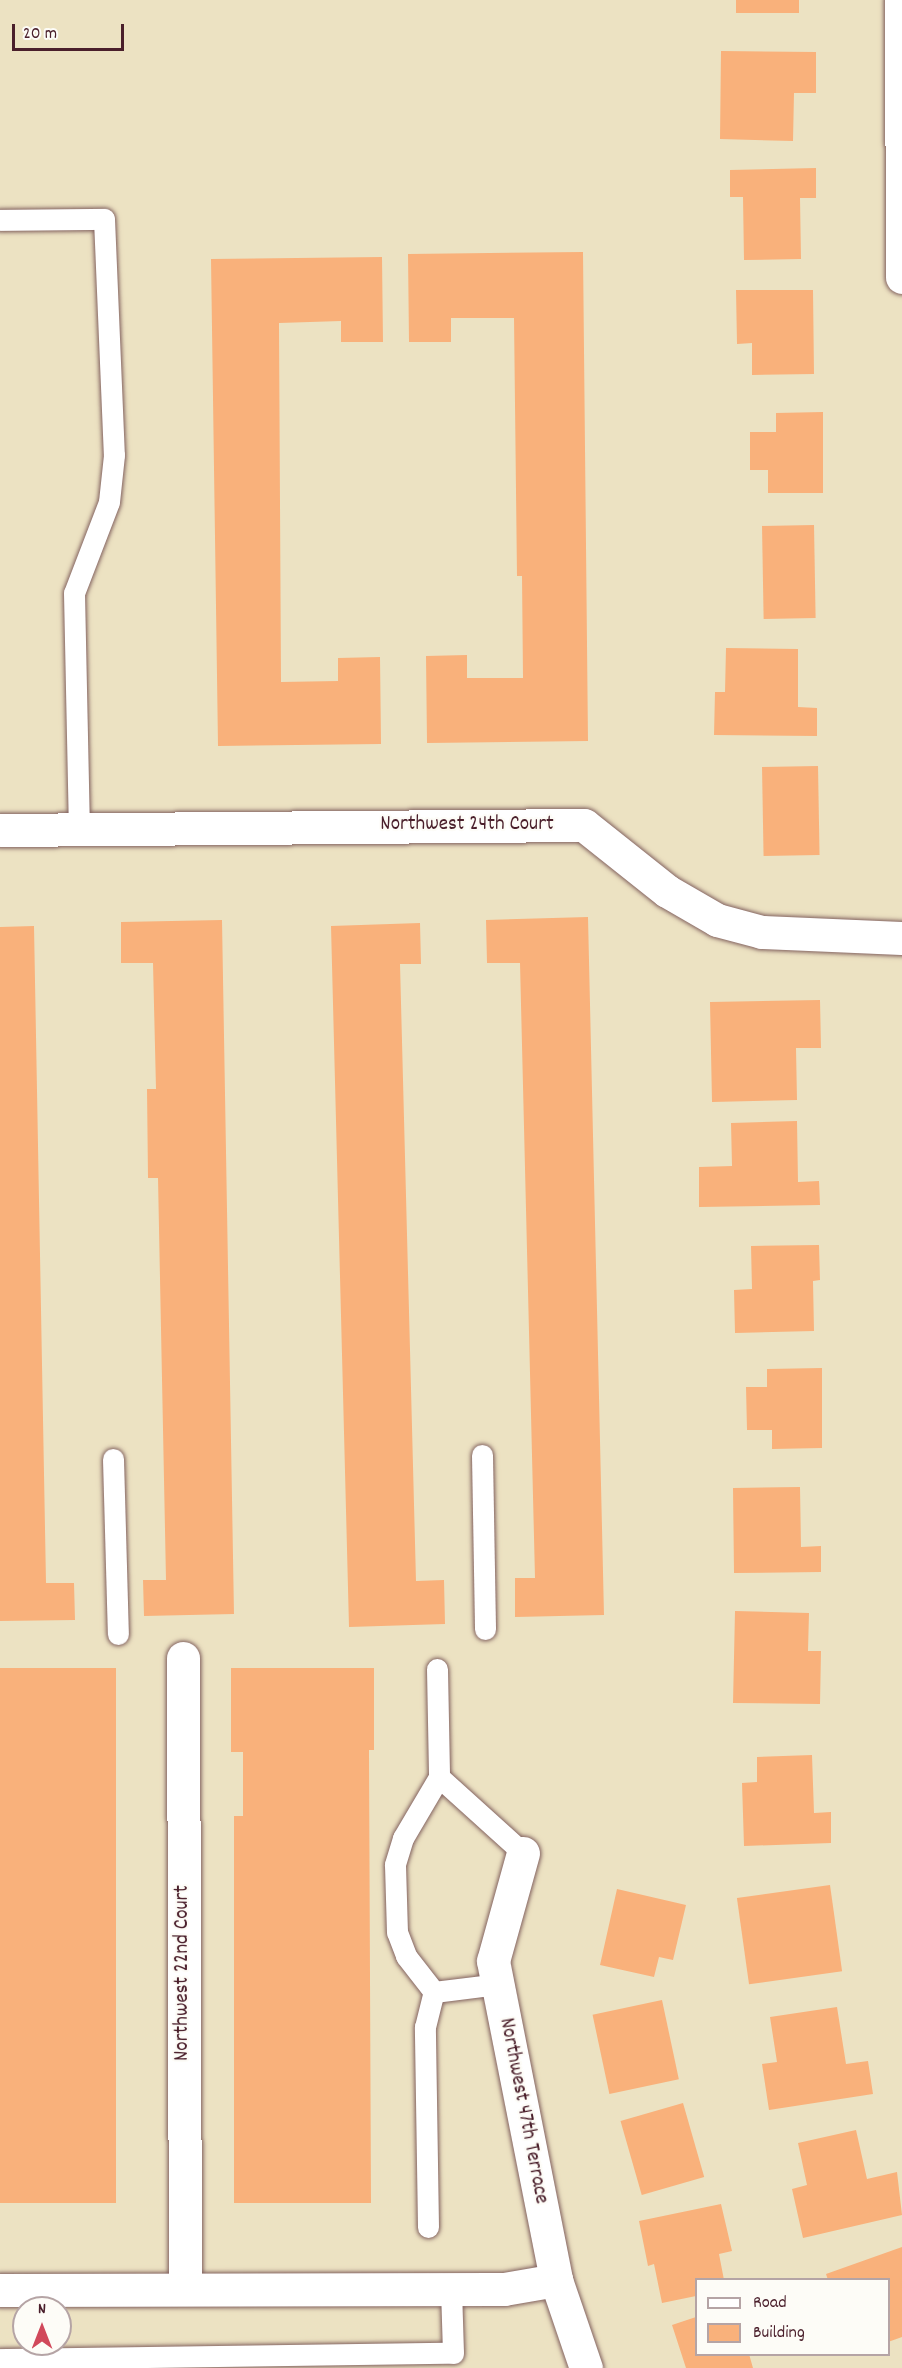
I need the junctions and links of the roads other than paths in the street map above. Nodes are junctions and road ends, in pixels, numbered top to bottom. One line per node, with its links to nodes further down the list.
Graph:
1 (901, 0): 3 (street)
2 (0, 220): 4 (lane)
3 (902, 277)
4 (79, 829): 5 (street, Northwest 24th Court); 6 (street, Northwest 24th Court)
5 (0, 830)
6 (902, 938)
7 (482, 1455): 9 (lane)
8 (112, 1459): 10 (lane)
9 (485, 1629)
10 (118, 1634)
11 (183, 1658): 19 (street, Northwest 22nd Court)
12 (437, 1669): 13 (lane)
13 (439, 1777): 14 (lane); 16 (lane)
14 (523, 1853): 15 (street, Northwest 47th Terrace)
15 (498, 1984): 16 (lane); 18 (street, Northwest 47th Terrace)
16 (434, 1992): 17 (lane)
17 (428, 2227)
18 (556, 2280): 20 (street); 23 (street, Northwest 47th Terrace)
19 (185, 2287): 20 (street); 21 (street)
20 (452, 2289): 22 (lane)
21 (0, 2290)
22 (0, 2359)
23 (586, 2368)

